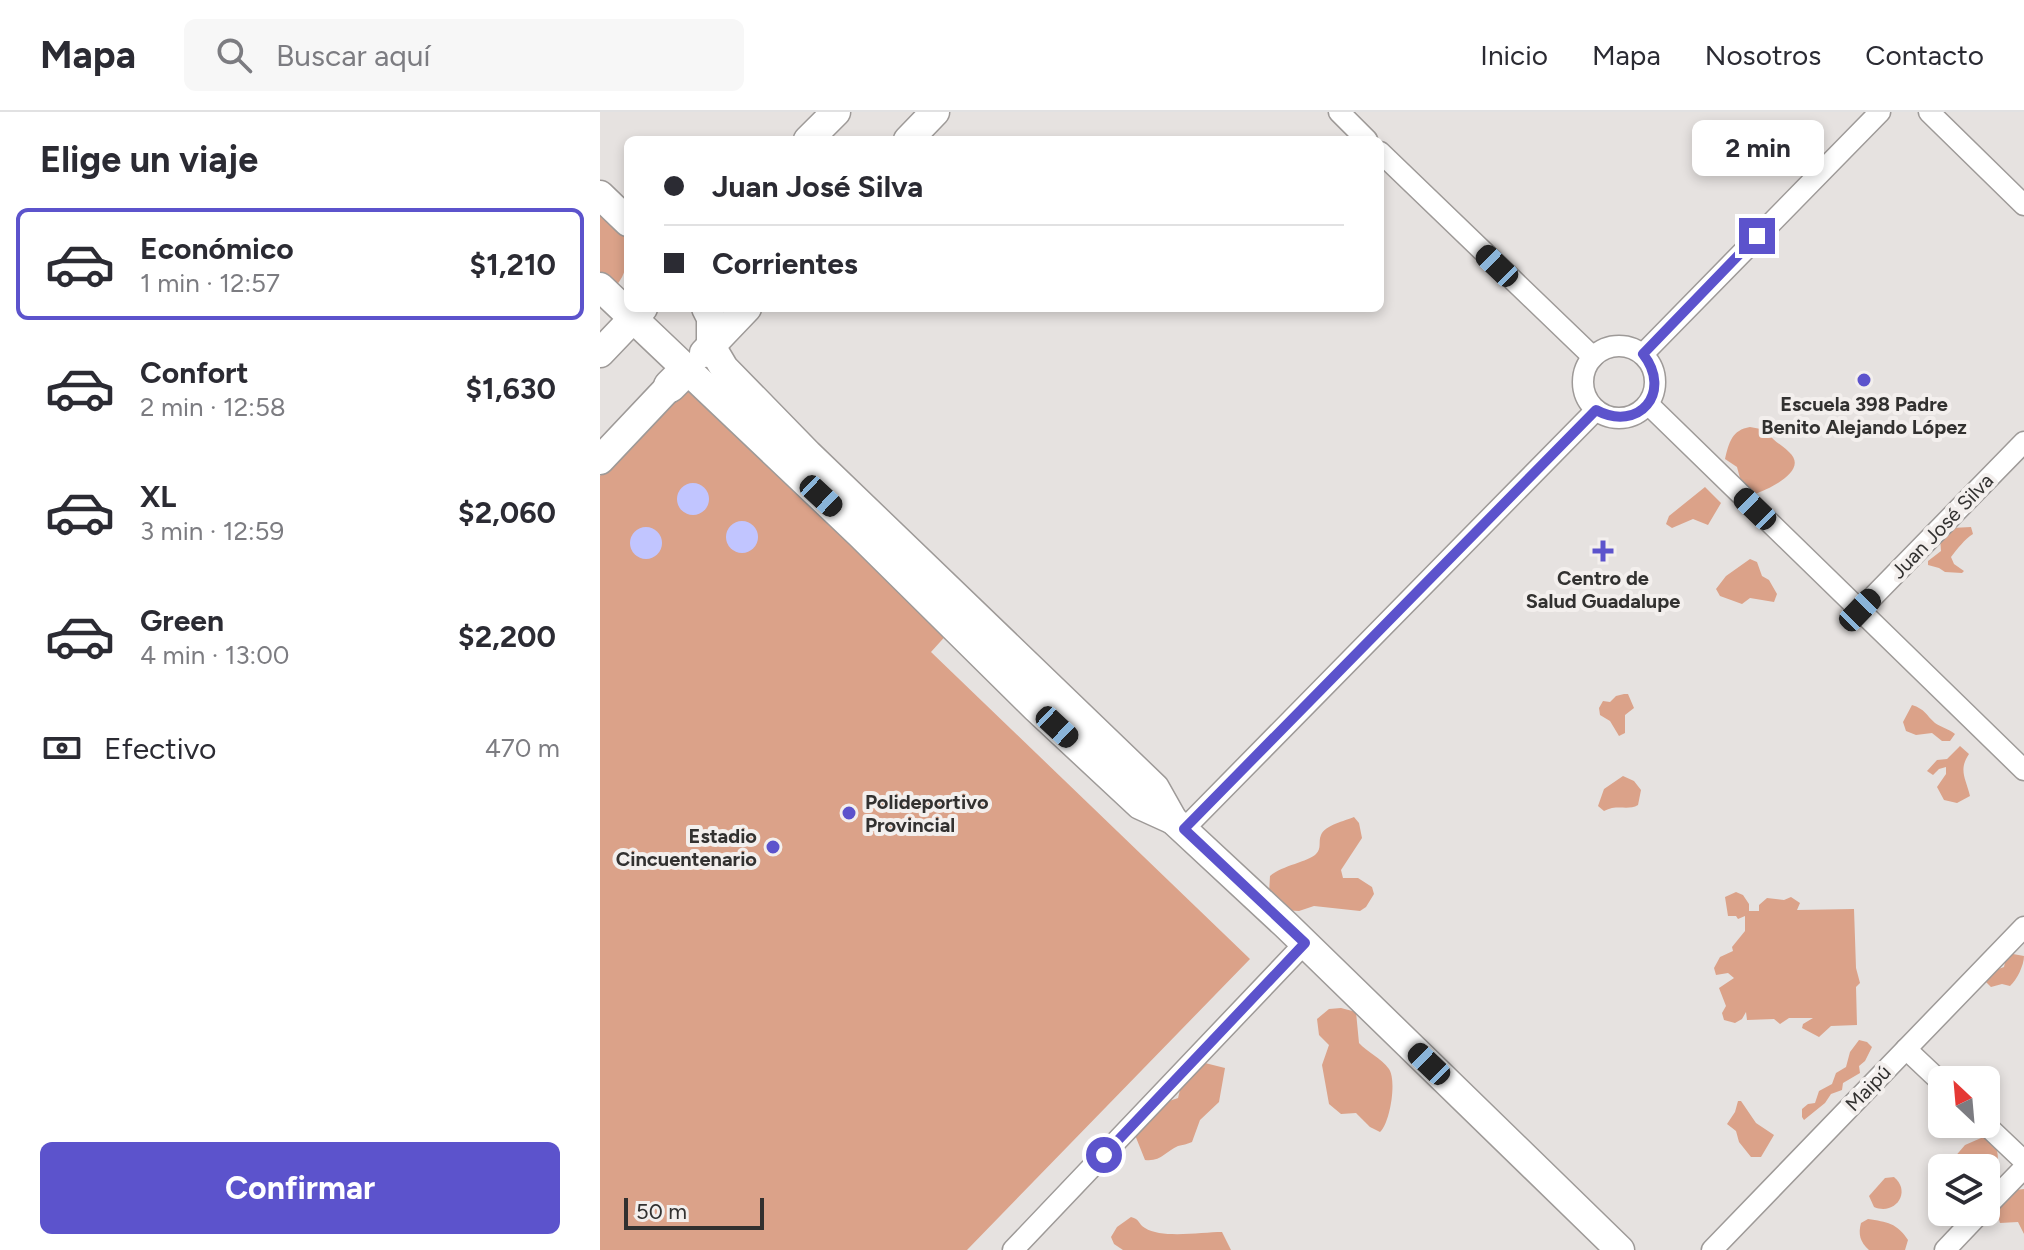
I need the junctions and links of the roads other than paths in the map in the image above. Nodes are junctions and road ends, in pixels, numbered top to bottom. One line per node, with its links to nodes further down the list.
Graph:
1 (836, 112): 6 (main road)
2 (935, 112): 7 (main road)
3 (1339, 112): 8 (street)
4 (1880, 112): 20 (street)
5 (1929, 112): 11 (street)
6 (812, 136)
7 (912, 136)
8 (1363, 136)
9 (1384, 156): 21 (street)
10 (600, 195): 12 (main road)
11 (2024, 205)
12 (624, 218)
13 (600, 287): 14 (main road)
14 (624, 303)
15 (708, 312): 18 (main road)
16 (743, 312): 18 (main road)
17 (638, 313): 19 (main road); 22 (main road)
18 (711, 346): 22 (main road); 29 (main road)
19 (600, 353)
20 (1643, 354): 21 (street); 23 (street)
21 (1593, 357): 24 (street)
22 (678, 378): 26 (main road); 29 (main road)
23 (1648, 404): 24 (street); 27 (street)
24 (1596, 410): 29 (street)
25 (2022, 447): 27 (street, Juan José Silva)
26 (600, 460)
27 (1860, 610): 28 (street)
28 (2024, 770)
29 (1178, 824): 31 (main road)
30 (2024, 927): 32 (street, Maipú)
31 (1305, 943): 39 (street); 40 (main road)
32 (1906, 1049): 33 (street); 41 (street, Maipú)
33 (1928, 1070)
34 (2000, 1138): 35 (street)
35 (2024, 1161)
36 (2024, 1168): 37 (street)
37 (2000, 1193)
38 (1968, 1226): 42 (street)
39 (1021, 1248)
40 (1620, 1250)
41 (1712, 1250)
42 (1945, 1250)

